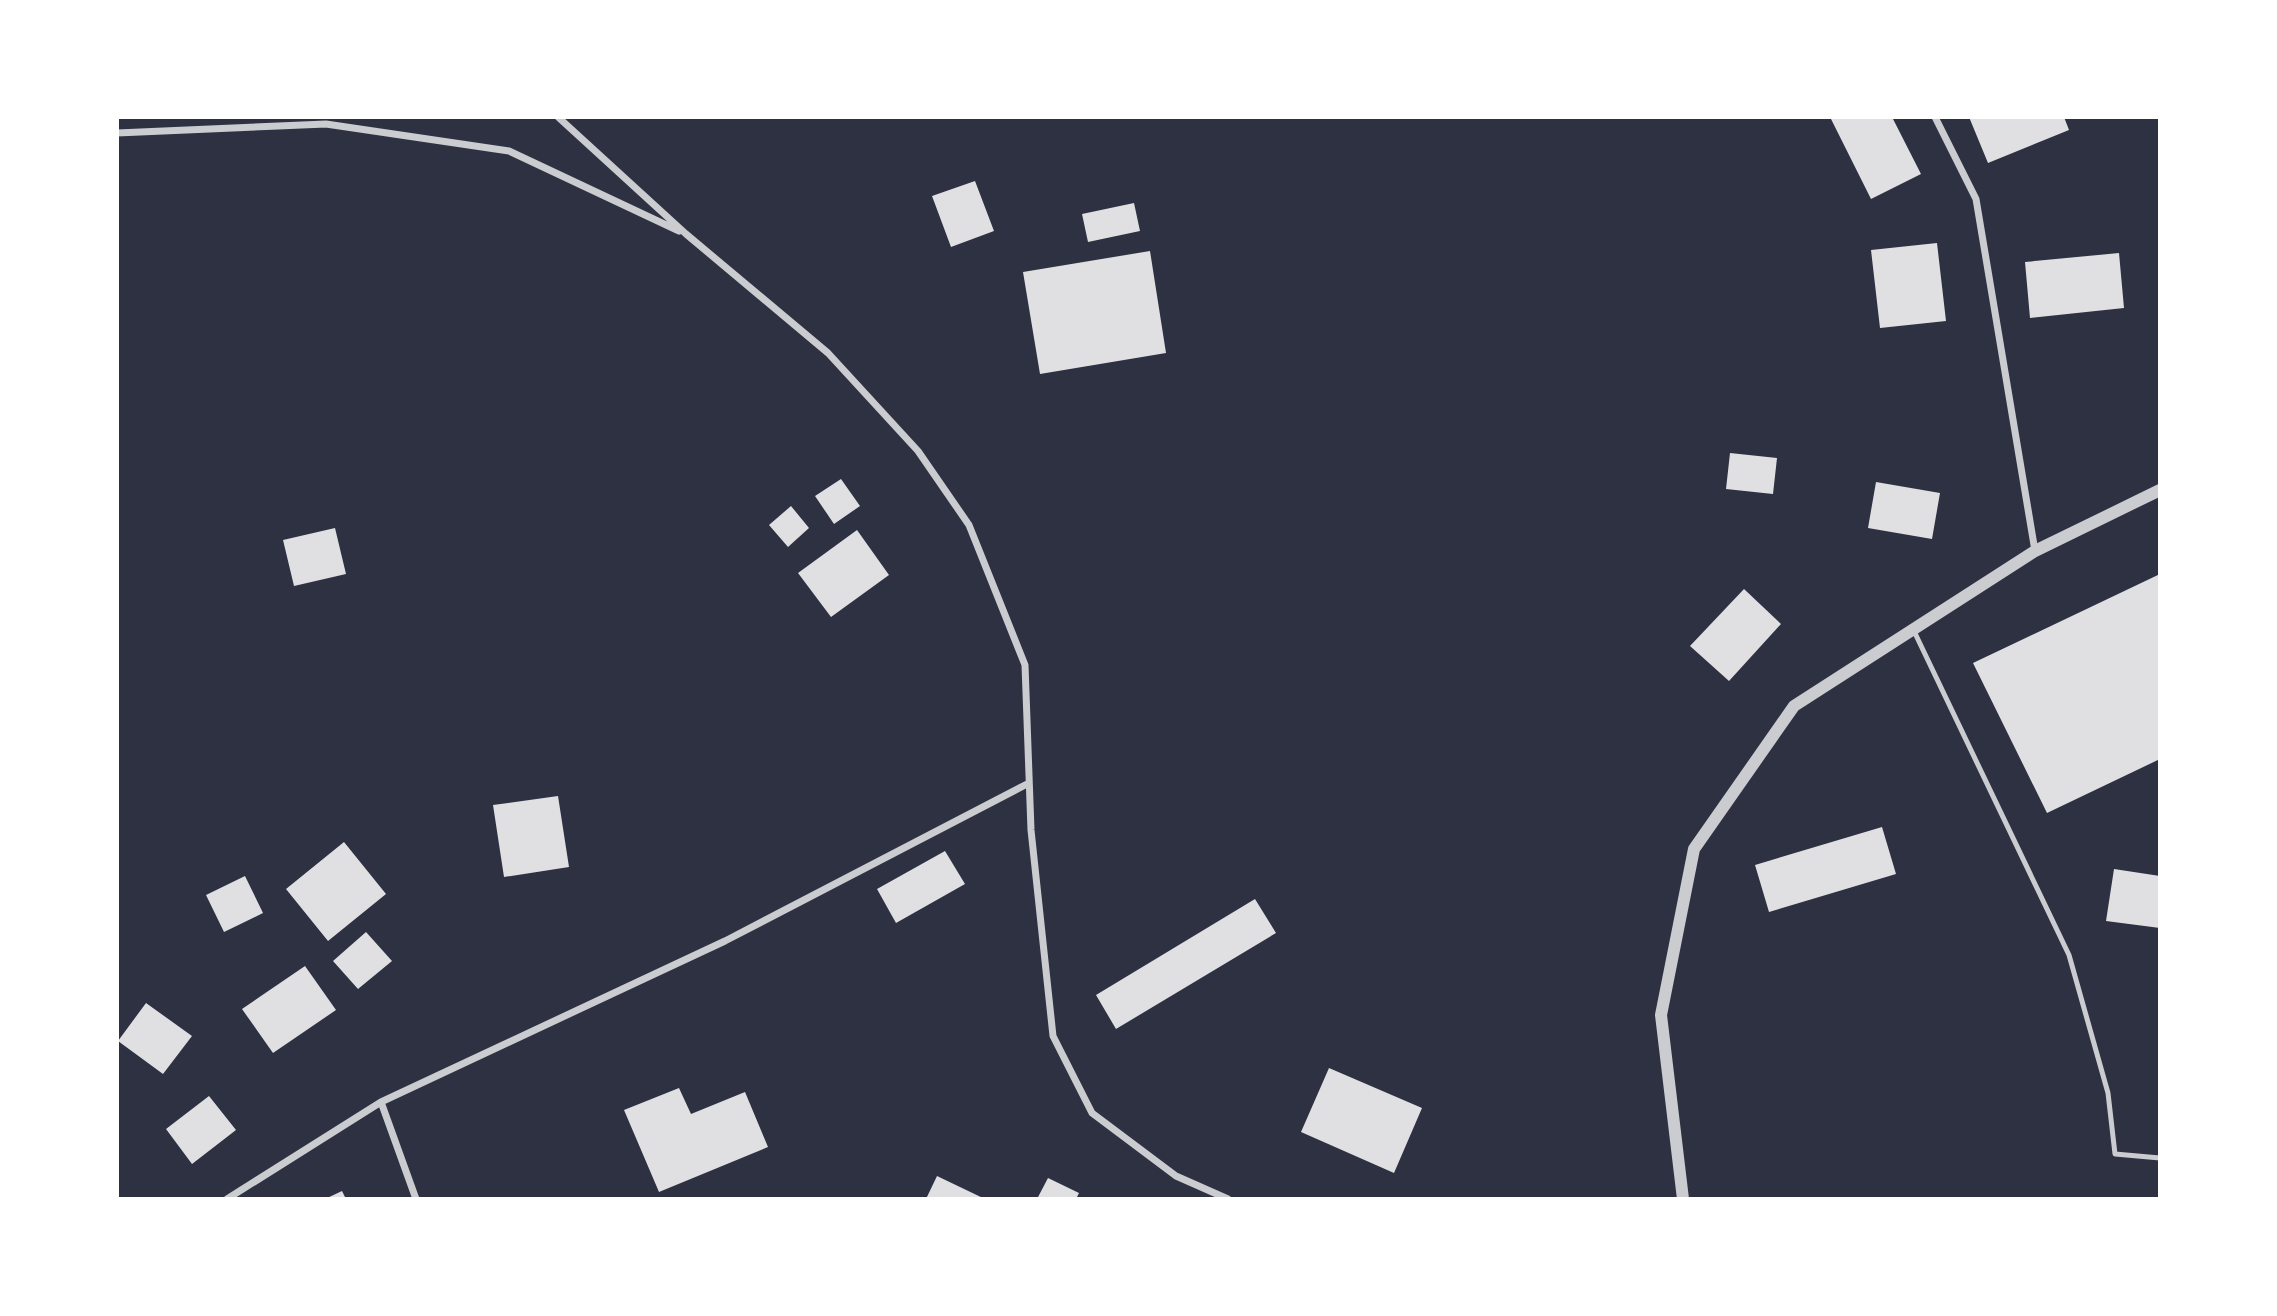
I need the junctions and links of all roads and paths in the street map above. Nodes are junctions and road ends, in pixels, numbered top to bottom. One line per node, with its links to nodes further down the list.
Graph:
1 (558, 117): 4 (street)
2 (1935, 117): 6 (street)
3 (117, 133): 4 (street)
4 (686, 234): 8 (street)
5 (2160, 490): 6 (street)
6 (2035, 551): 7 (street)
7 (1913, 629): 10 (lane); 14 (street)
8 (1029, 783): 9 (street); 13 (street)
9 (381, 1102): 11 (street); 12 (street)
10 (2160, 1158)
11 (227, 1199)
12 (416, 1199)
13 (1227, 1199)
14 (1684, 1199)

